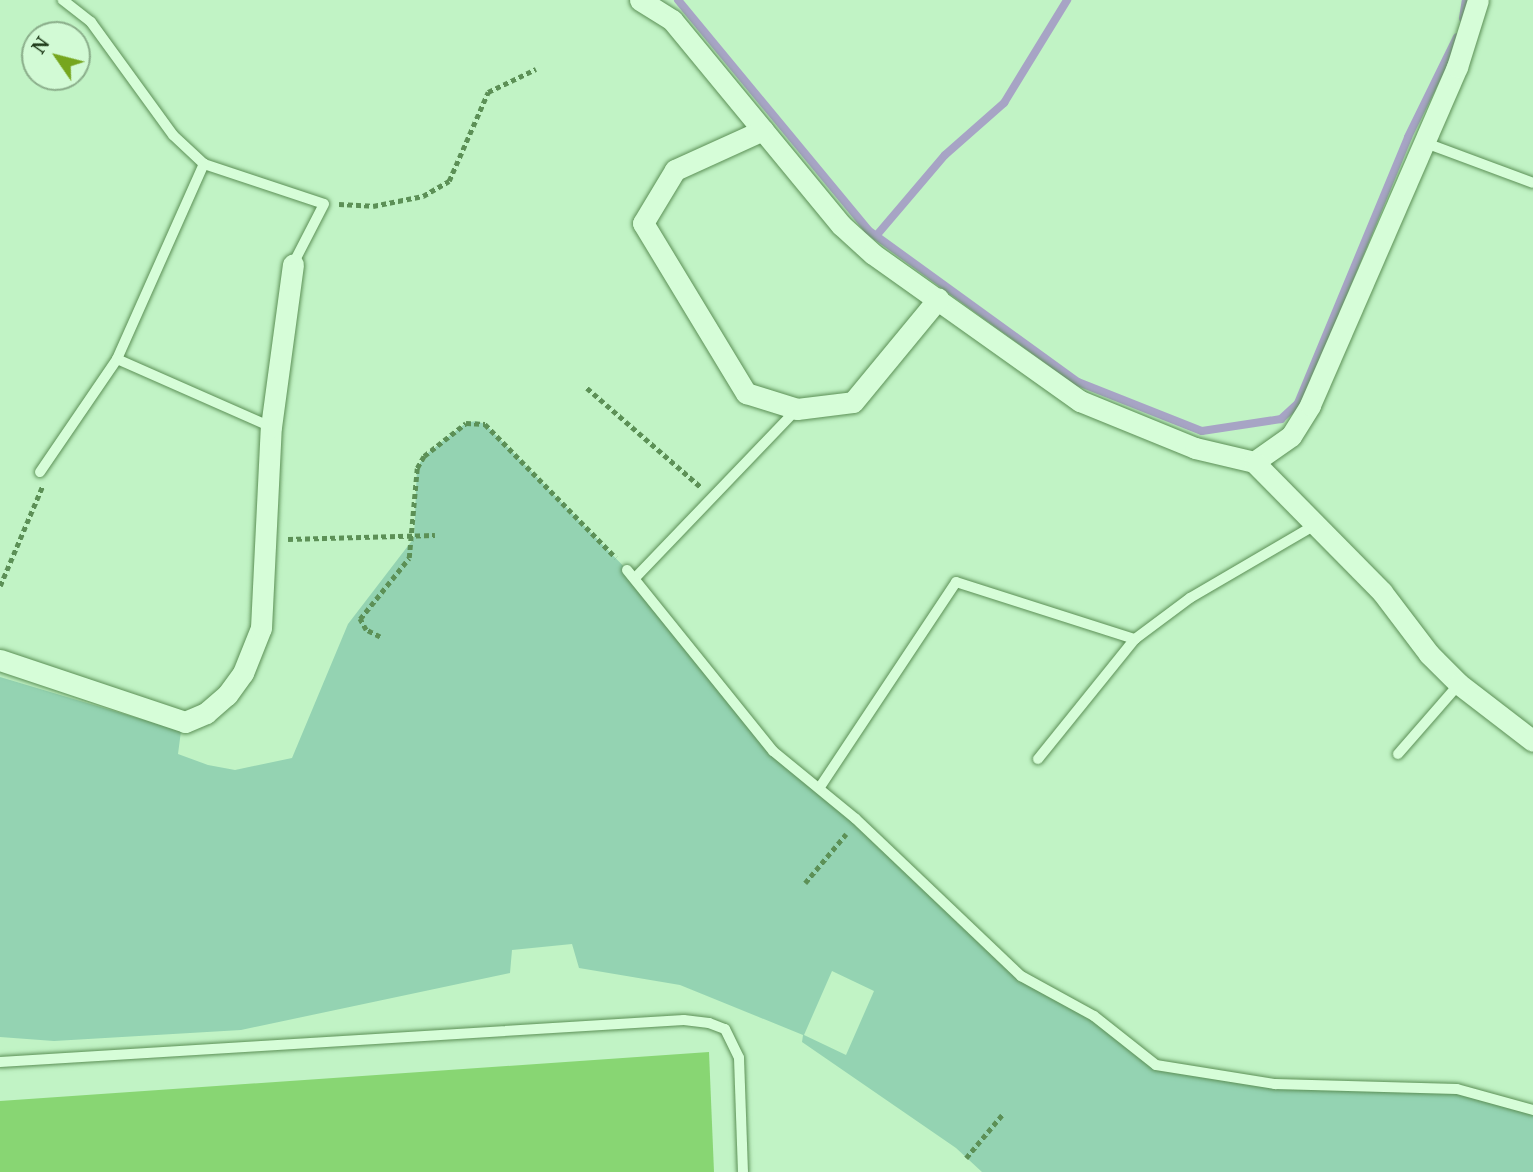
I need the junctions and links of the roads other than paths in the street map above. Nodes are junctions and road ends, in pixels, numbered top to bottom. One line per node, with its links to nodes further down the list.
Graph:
1 (63, 0): 6 (lane)
2 (640, 0): 4 (street)
3 (1478, 0): 5 (street)
4 (762, 131): 9 (street); 11 (street)
5 (1423, 142): 7 (lane); 13 (street)
6 (204, 164): 8 (lane); 10 (lane)
7 (1533, 183)
8 (293, 264): 12 (street)
9 (938, 299): 11 (street); 13 (street)
10 (117, 359): 12 (lane); 14 (lane)
11 (797, 410): 22 (lane)
12 (271, 427): 17 (street)
13 (1254, 462): 15 (street)
14 (40, 472)
15 (1315, 525): 16 (lane); 18 (street)
16 (1135, 639): 21 (lane); 22 (lane)
17 (0, 660)
18 (1460, 684): 19 (street); 20 (lane)
19 (1533, 741)
20 (1398, 754)
21 (1038, 760)
22 (820, 787): 24 (lane)
23 (0, 1062): 25 (lane)
24 (1533, 1110)
25 (743, 1172)

